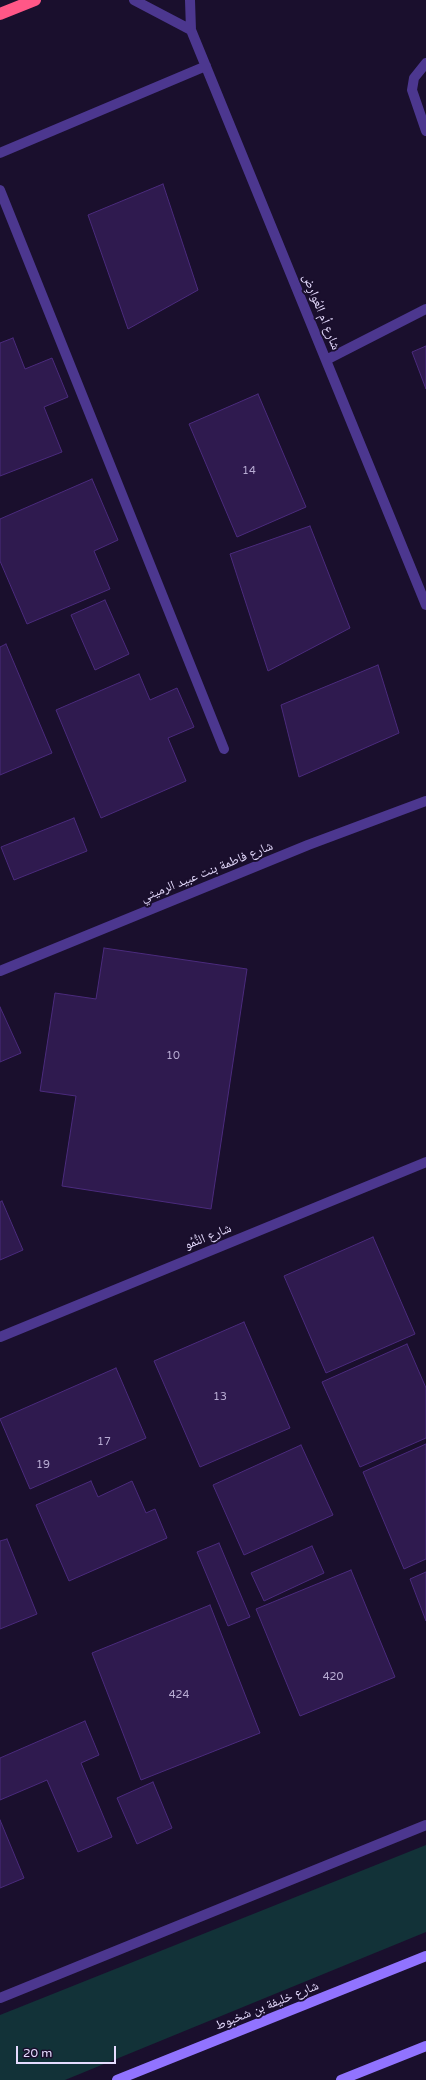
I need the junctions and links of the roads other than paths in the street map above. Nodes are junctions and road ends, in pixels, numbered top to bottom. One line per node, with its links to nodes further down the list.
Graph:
1 (35, 0): 4 (highway)
2 (134, 0): 5 (street)
3 (190, 0): 5 (street, شارع أم العُوارِض)
4 (0, 14)
5 (191, 30): 7 (street, شارع أم العُوارِض)
6 (426, 63): 8 (street)
7 (206, 66): 9 (street); 12 (street, شارع أم العُوارِض)
8 (426, 131)
9 (0, 153)
10 (0, 190): 14 (street)
11 (426, 309): 12 (street)
12 (326, 360): 13 (street, شارع أم العُوارِض)
13 (426, 605)
14 (224, 749)
15 (426, 801): 16 (street, شارع فاطمة بنت عبيد الرميثي)
16 (0, 971)
17 (426, 1162): 18 (street, شارع النُّمُو)
18 (0, 1337)
19 (426, 1824): 21 (street)
20 (426, 1956): 23 (main road, شارع خليفة بن شخبوط)
21 (0, 1998)
22 (426, 2046): 24 (main road)
23 (117, 2080)
24 (341, 2080)

